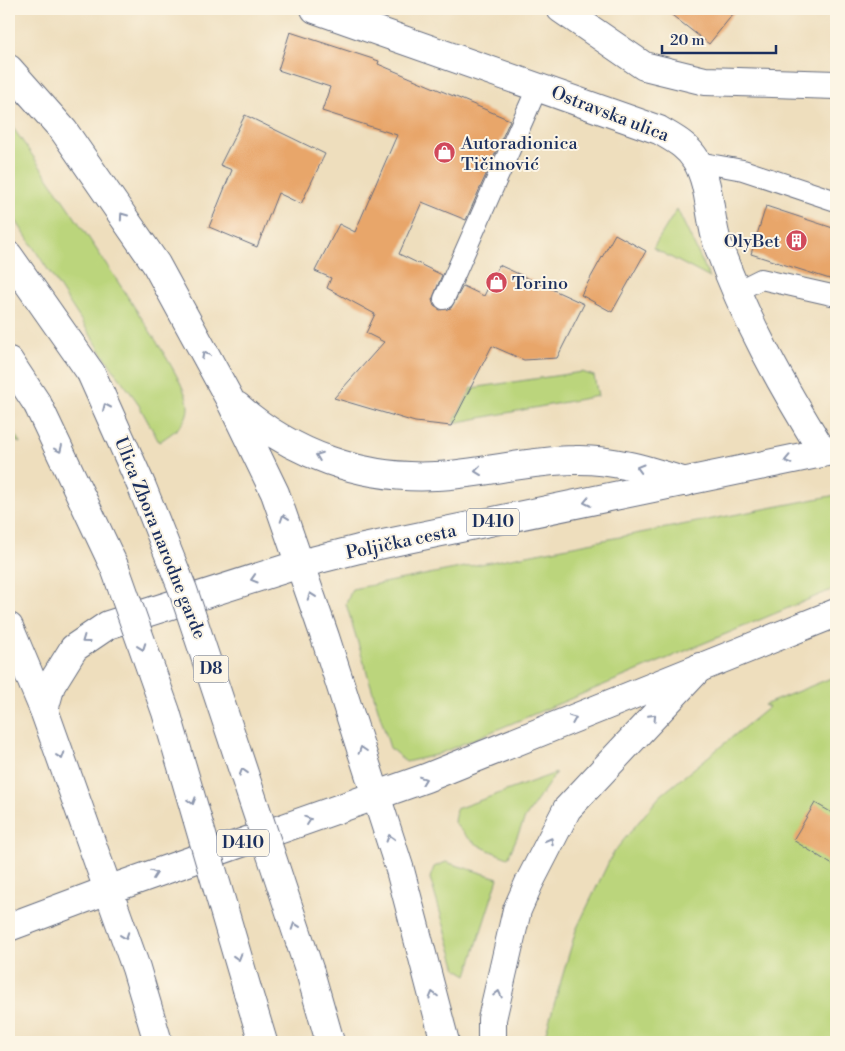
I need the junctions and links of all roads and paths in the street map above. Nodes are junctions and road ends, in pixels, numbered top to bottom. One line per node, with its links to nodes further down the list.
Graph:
1 (560, 9): 4 (main road)
2 (324, 10): 5 (main road, Ostravska ulica)
3 (9, 69): 13 (main road, one-way to 3)
4 (836, 85)
5 (538, 86): 6 (main road, Ostravska ulica); 11 (lane)
6 (698, 162): 7 (lane); 9 (main road, Ostravska ulica)
7 (836, 201)
8 (9, 256): 26 (main road, Ulica Zbora narodne garde / D8, one-way to 8, bridge)
9 (737, 291): 10 (lane); 14 (main road, Ostravska ulica)
10 (836, 296)
11 (444, 299)
12 (9, 360): 25 (main road, one-way to 25, bridge)
13 (229, 398): 15 (main road, one-way to 13); 16 (main road, one-way to 13)
14 (830, 451): 15 (main road, Poljička cesta / D410, one-way to 15)
15 (686, 482): 16 (main road, Poljička cesta / D410, one-way to 16)
16 (300, 564): 20 (main road, Poljička cesta / D410, one-way to 20); 21 (main road, one-way to 16)
17 (836, 613): 19 (main road, D410)
18 (9, 627): 20 (main road)
19 (700, 667): 21 (main road, D410, one-way to 19); 28 (main road, one-way to 19)
20 (44, 710): 22 (main road, one-way to 22)
21 (377, 796): 22 (main road, D410, one-way to 21); 27 (main road, one-way to 21)
22 (108, 890): 23 (main road); 24 (main road, one-way to 24)
23 (9, 927)
24 (158, 1042)
25 (263, 1042)
26 (330, 1042)
27 (445, 1042)
28 (492, 1042)

